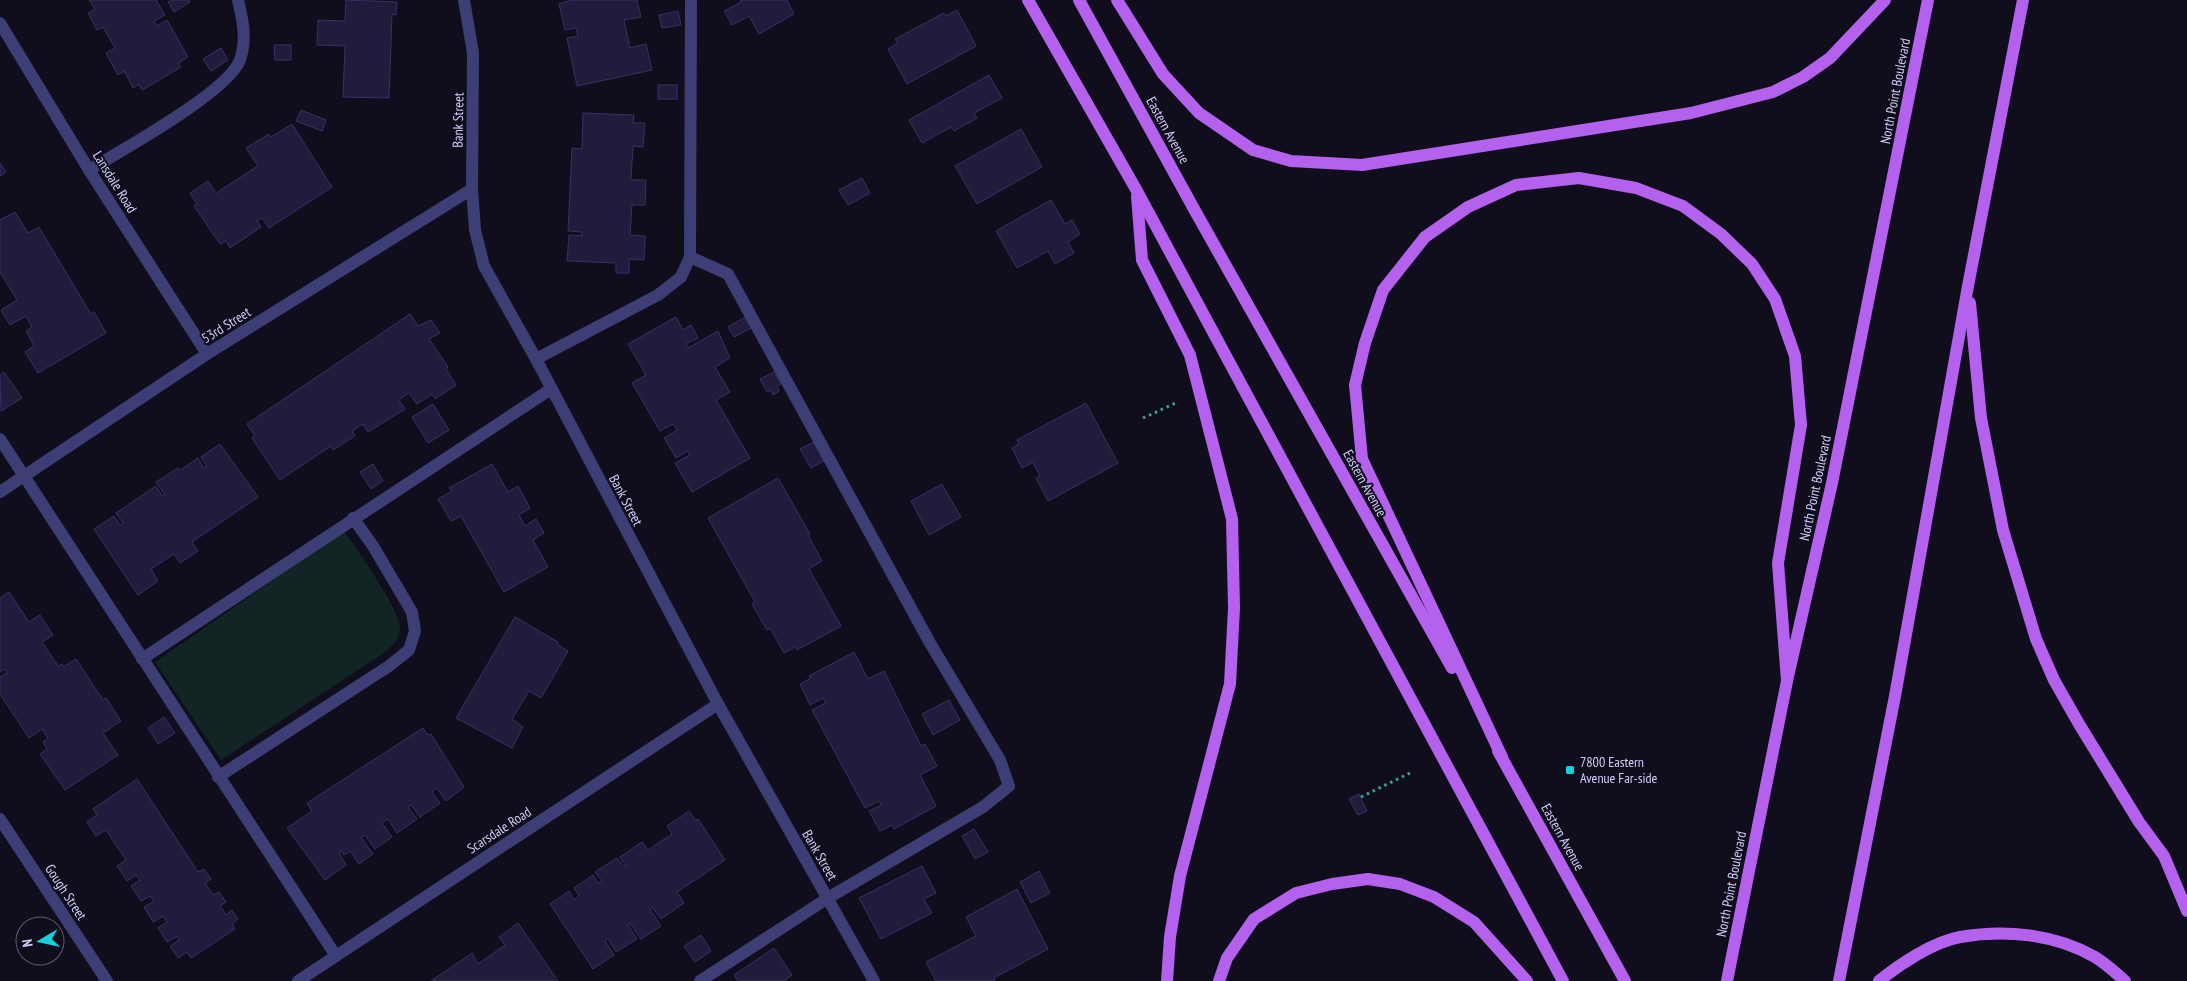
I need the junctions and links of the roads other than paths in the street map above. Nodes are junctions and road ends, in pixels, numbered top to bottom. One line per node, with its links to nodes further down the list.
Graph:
1 (238, 0): 11 (street)
2 (464, 0): 12 (street, Bank Street)
3 (692, 0): 14 (street)
4 (1028, 0): 13 (main road)
5 (1079, 0): 26 (main road, Eastern Avenue)
6 (1117, 0): 7 (main road)
7 (1886, 0)
8 (1928, 0): 24 (main road, North Point Boulevard)
9 (2023, 0): 15 (main road)
10 (0, 23): 11 (street, Lansdale Road)
11 (89, 170): 16 (street, Lansdale Road)
12 (472, 190): 16 (street, 53rd Street); 17 (street, Bank Street)
13 (1137, 191): 36 (main road); 39 (main road)
14 (690, 258): 17 (street); 29 (street)
15 (1968, 286): 30 (main road); 42 (main road)
16 (207, 354): 20 (street, 53rd Street)
17 (536, 359): 18 (street, Bank Street)
18 (551, 389): 22 (street); 25 (street, Bank Street)
19 (0, 439): 20 (street)
20 (24, 477): 21 (street, 53rd Street); 23 (street)
21 (0, 492)
22 (353, 518): 23 (street); 27 (street)
23 (142, 659): 27 (street)
24 (1788, 681): 26 (main road); 41 (main road, North Point Boulevard)
25 (718, 704): 29 (street, Bank Street); 31 (street, Scarsdale Road)
26 (1502, 757): 40 (main road, Eastern Avenue)
27 (218, 777): 31 (street)
28 (0, 819): 32 (street, Gough Street)
29 (828, 898): 34 (street); 35 (street, Bank Street)
30 (2187, 912)
31 (336, 956): 33 (street, Scarsdale Road)
32 (106, 981)
33 (298, 981)
34 (700, 981)
35 (874, 981)
36 (1167, 981)
37 (1219, 981): 38 (main road)
38 (1527, 981)
39 (1563, 981)
40 (1625, 981)
41 (1727, 981)
42 (1839, 981)
43 (1879, 981): 44 (main road)
44 (2125, 981)

